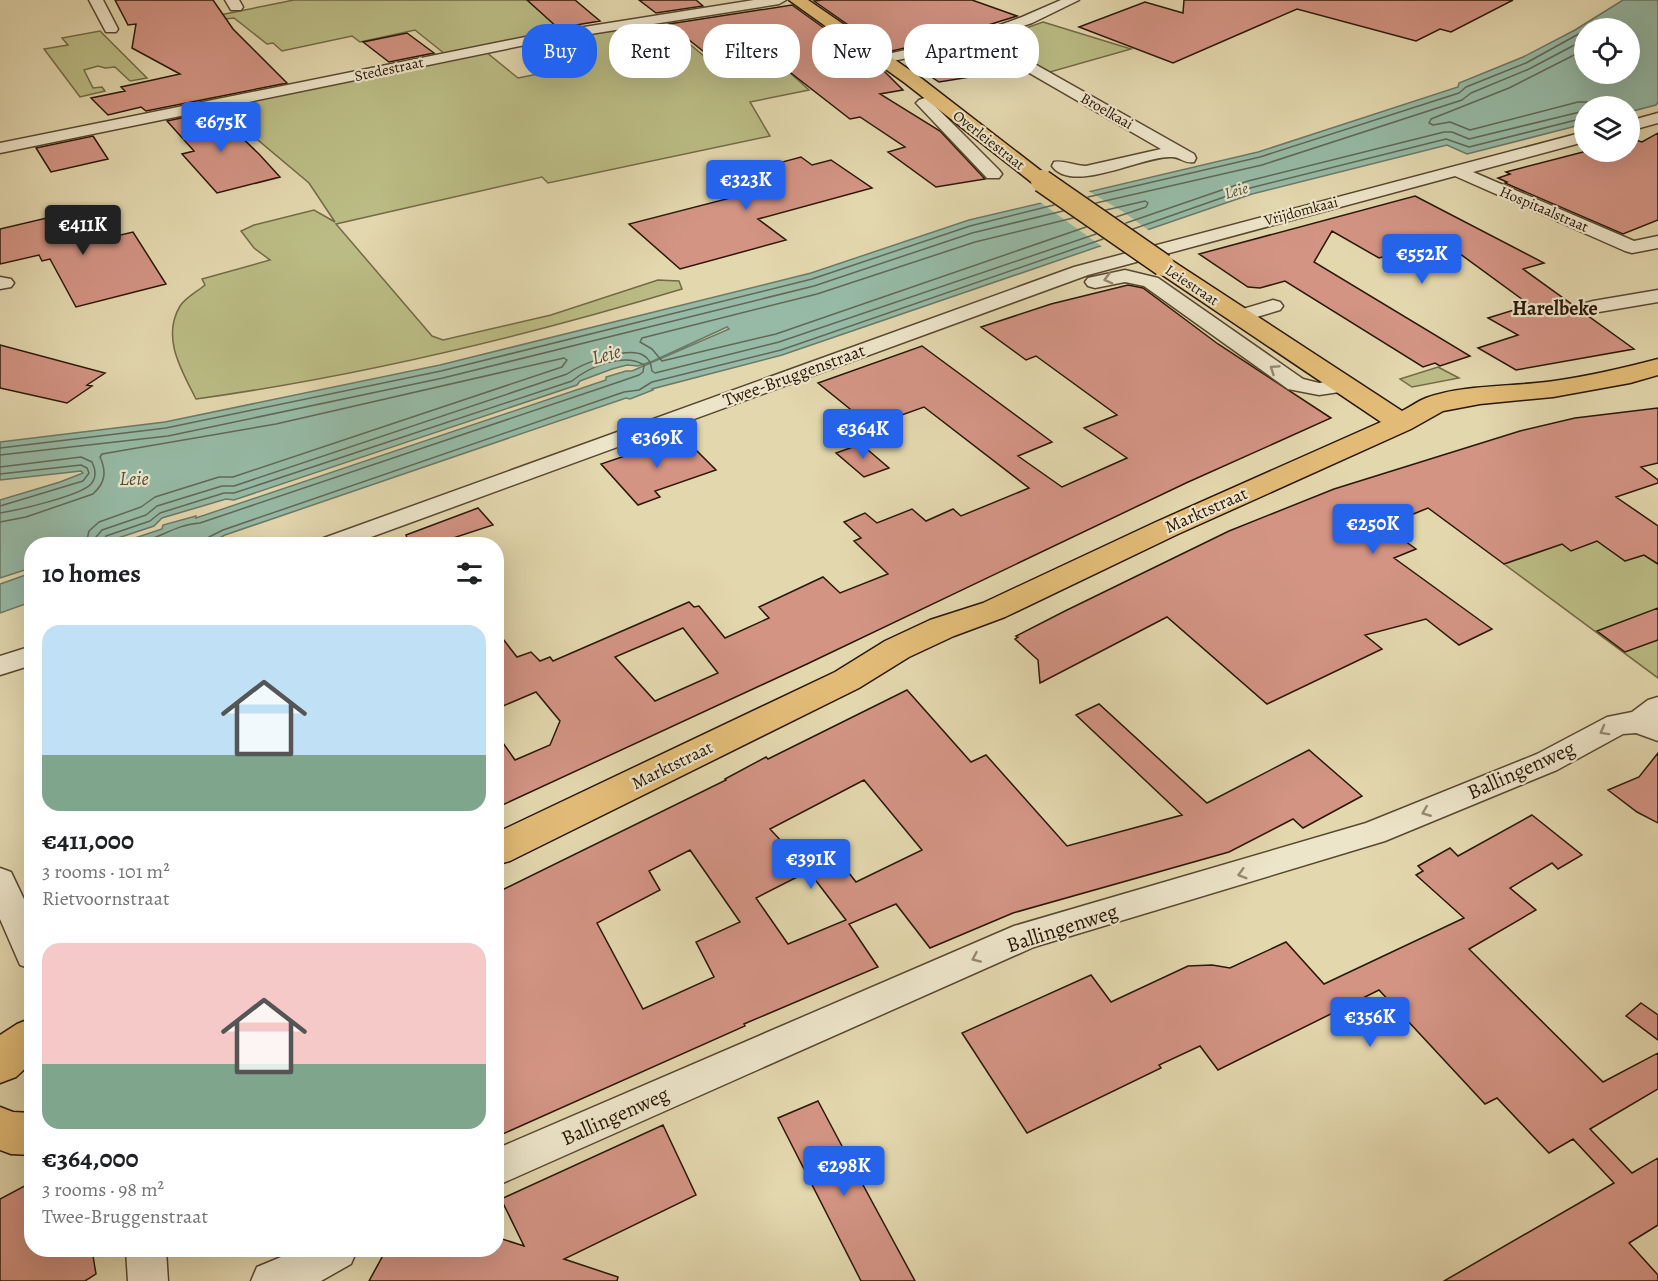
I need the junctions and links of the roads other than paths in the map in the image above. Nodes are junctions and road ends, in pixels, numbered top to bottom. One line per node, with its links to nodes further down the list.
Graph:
1 (96, 0): 7 (street)
2 (779, 0): 14 (street, Stedestraat)
3 (797, 0): 5 (main road, Overleiestraat)
4 (1072, 0): 6 (street)
5 (832, 24)
6 (1020, 24)
7 (111, 29)
8 (892, 65): 10 (main road, Overleiestraat)
9 (1039, 73): 15 (street, Broelkaai)
10 (936, 99): 17 (street, Overleiestraat); 18 (main road, Overleiestraat)
11 (1658, 118): 12 (street)
12 (1640, 123)
13 (1574, 140): 16 (street, Vrijdomkaai)
14 (0, 148)
15 (1060, 166)
16 (1457, 171): 19 (street, Hospitaalstraat); 20 (street, Vrijdomkaai)
17 (993, 174)
18 (1042, 182): 24 (main road, Leiestraat, bridge)
19 (1658, 242)
20 (1021, 292): 27 (street, Leiestraat, one-way to 20); 29 (street, Twee-Bruggenstraat)
21 (1658, 296): 23 (street)
22 (1273, 306): 24 (street)
23 (1593, 307)
24 (1240, 316): 27 (main road, Leiestraat)
25 (1658, 367): 28 (main road, Marktstraat)
26 (1658, 385): 28 (main road, Marktstraat)
27 (1336, 386): 28 (main road, Leiestraat)
28 (1401, 423): 33 (main road, Marktstraat)
29 (349, 537)
30 (24, 658): 31 (street)
31 (0, 666)
32 (1652, 720): 38 (street, Ballingenweg, one-way to 38)
33 (504, 846)
34 (0, 880): 35 (street)
35 (24, 936)
36 (24, 1043): 37 (main road)
37 (0, 1063)
38 (504, 1164)
39 (146, 1257): 42 (street)
40 (325, 1257): 41 (street)
41 (288, 1279)
42 (148, 1281)

